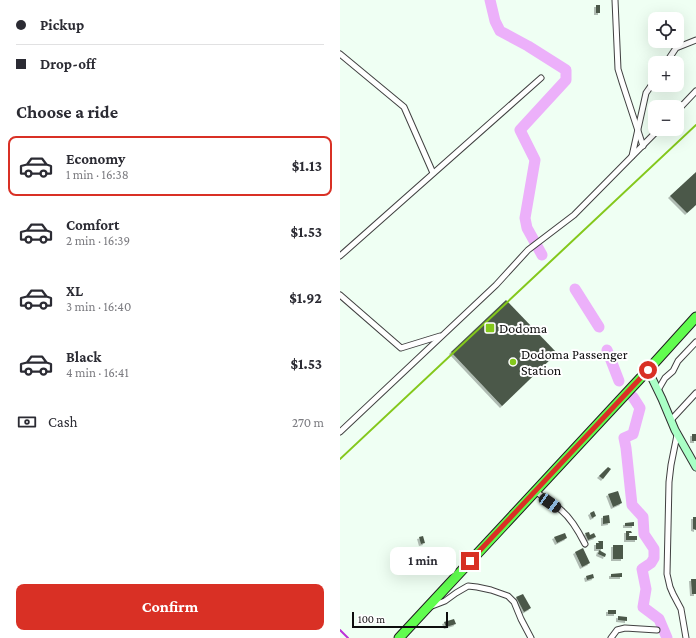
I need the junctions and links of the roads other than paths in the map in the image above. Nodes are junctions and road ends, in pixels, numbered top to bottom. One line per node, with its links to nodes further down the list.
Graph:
1 (615, 0): 9 (street)
2 (696, 40): 4 (street)
3 (340, 54): 13 (street)
4 (671, 56)
5 (541, 78): 13 (street)
6 (648, 90): 9 (street)
7 (696, 91): 8 (street)
8 (684, 104)
9 (638, 130): 11 (street); 12 (street)
10 (652, 136): 11 (street)
11 (643, 146): 12 (street)
12 (632, 157): 17 (street)
13 (434, 173): 14 (street)
14 (340, 256)
15 (340, 294): 17 (street)
16 (696, 317): 19 (highway)
17 (443, 335): 23 (street)
18 (696, 342): 20 (street)
19 (648, 370): 20 (street); 27 (highway)
20 (658, 390): 22 (street)
21 (696, 393): 22 (street)
22 (671, 420): 24 (street)
23 (340, 432)
24 (677, 435): 25 (street); 34 (street)
25 (693, 456): 26 (street)
26 (696, 468)
27 (535, 491): 28 (street); 29 (highway)
28 (585, 544)
29 (426, 608): 31 (highway); 32 (street)
30 (657, 630): 33 (street)
31 (399, 638)
32 (531, 638)
33 (611, 638)
34 (686, 638)

